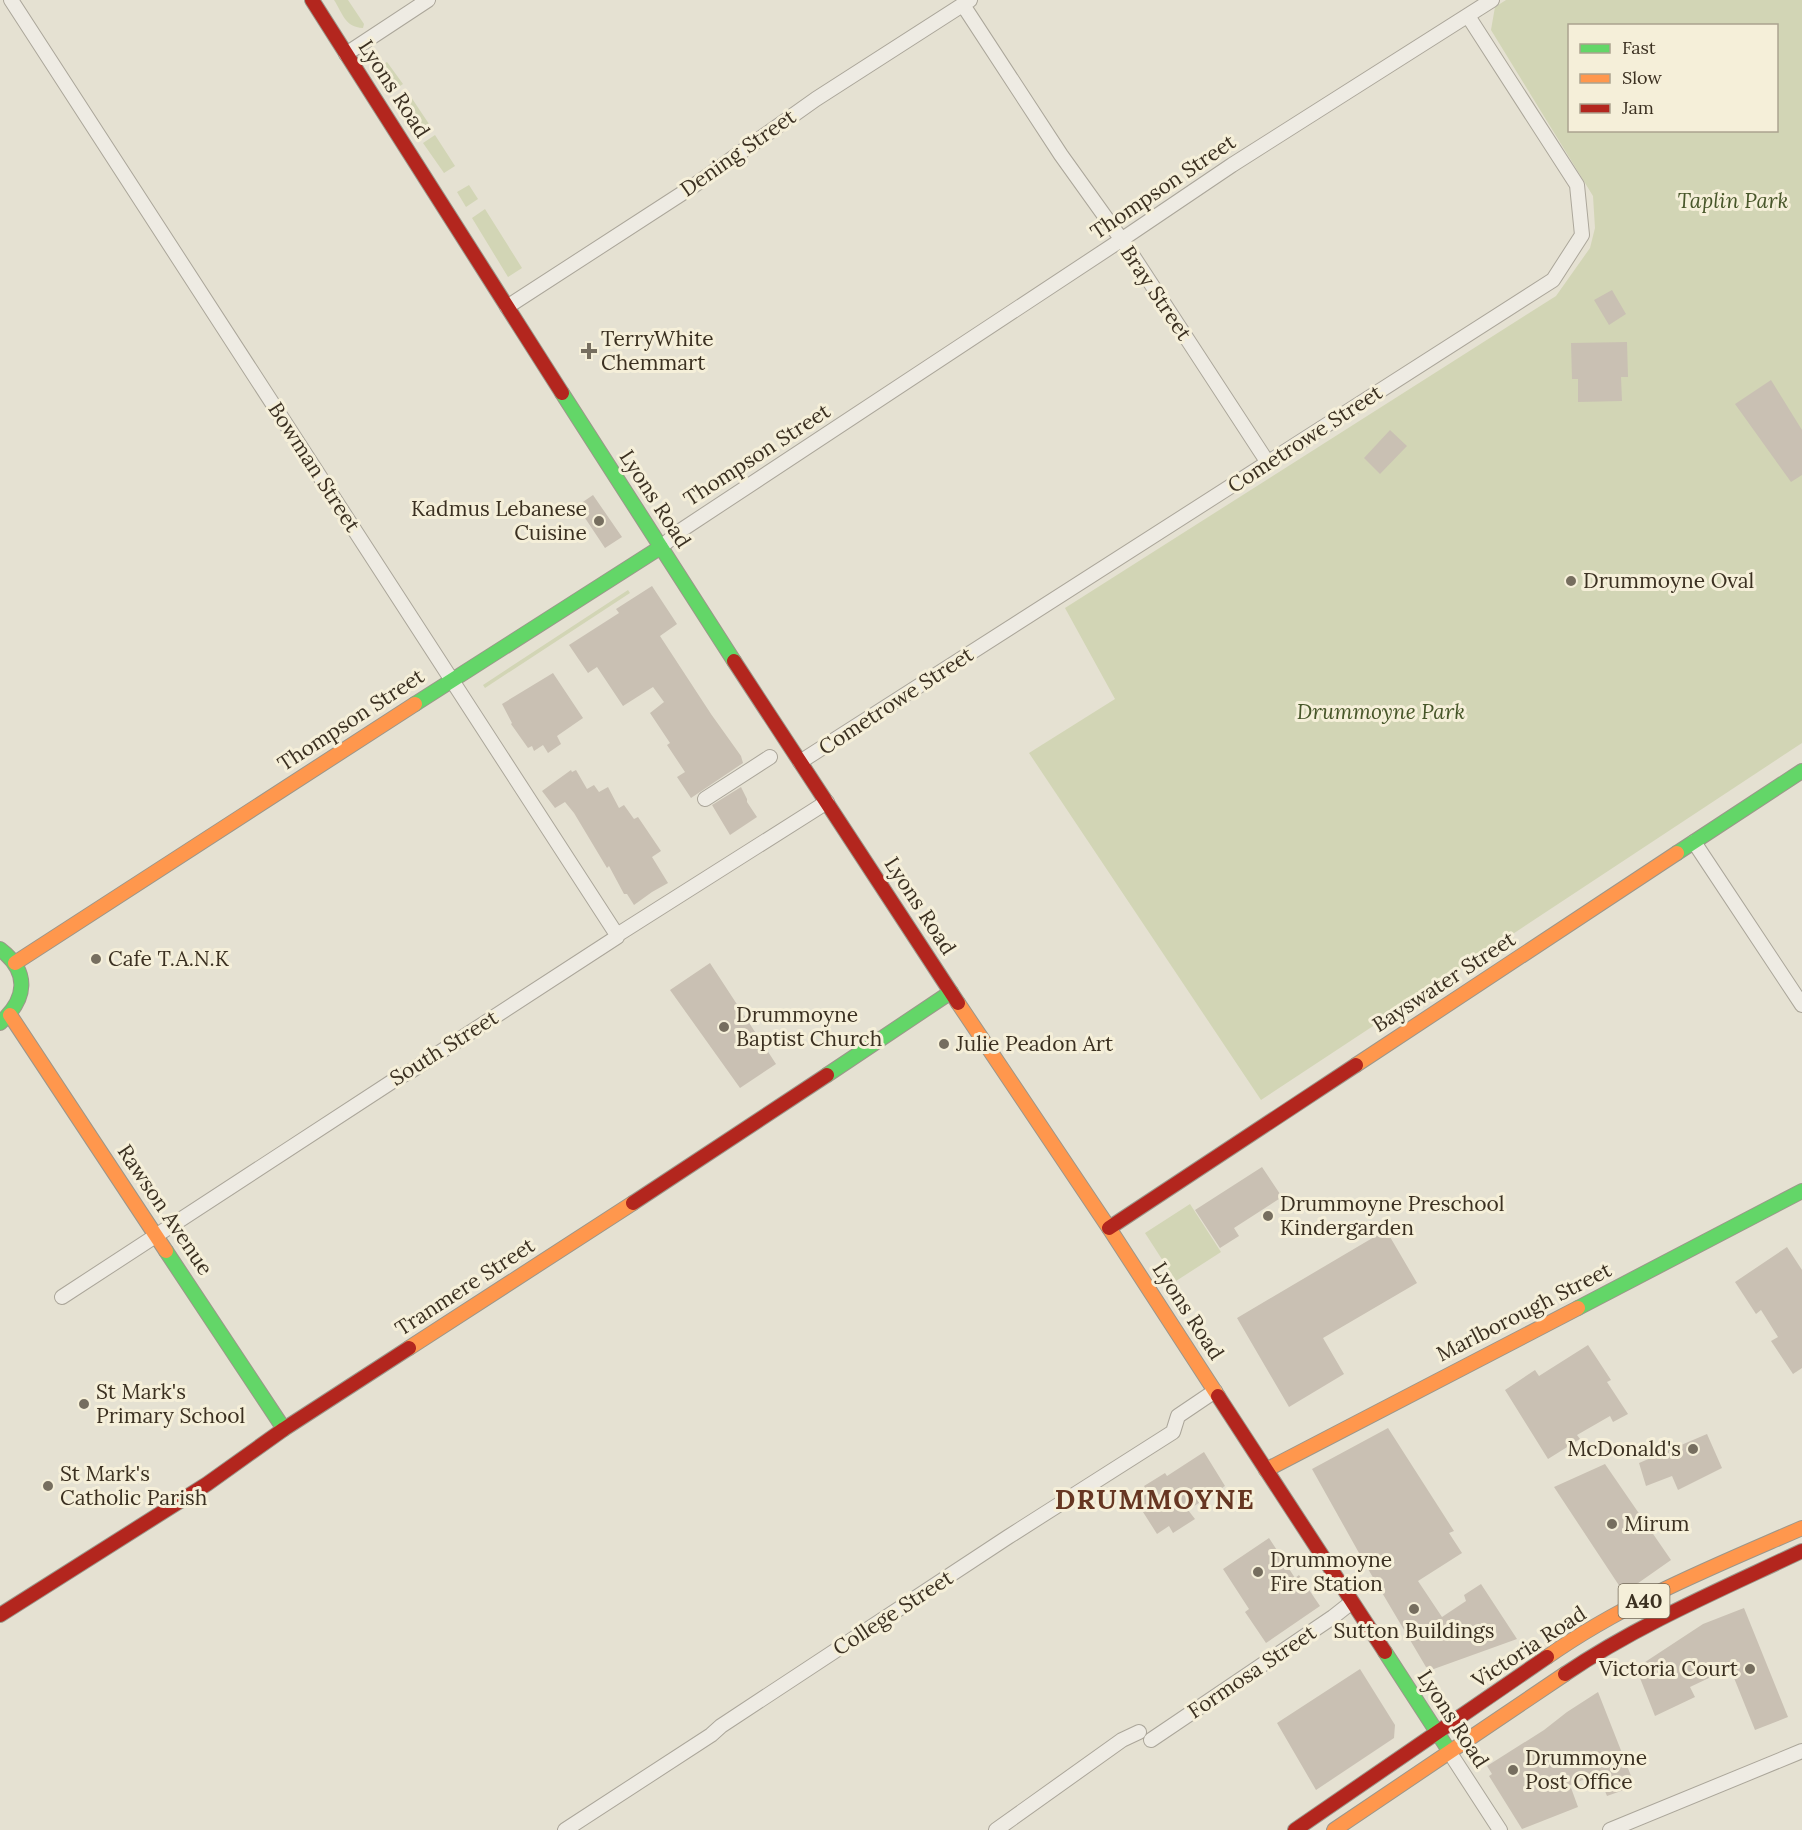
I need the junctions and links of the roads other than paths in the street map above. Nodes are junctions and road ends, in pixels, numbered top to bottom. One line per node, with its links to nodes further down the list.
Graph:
1 (10, 0): 12 (street, Bowman Street)
2 (312, 0): 7 (main road, Lyons Road)
3 (428, 0): 7 (street)
4 (1492, 0): 6 (street, Thompson Street)
5 (967, 2): 8 (street, Bray Street); 9 (street, Dening Street)
6 (1468, 16): 8 (street, Thompson Street); 10 (street, Cometrowe Street)
7 (346, 54): 9 (main road, Lyons Road)
8 (1121, 240): 10 (street, Bray Street); 11 (street, Thompson Street)
9 (507, 308): 11 (main road, Lyons Road)
10 (1268, 463): 14 (street, Cometrowe Street)
11 (661, 547): 12 (main road, Thompson Street); 14 (main road, Lyons Road)
12 (452, 681): 19 (street, Bowman Street); 21 (main road, Thompson Street)
13 (770, 757): 16 (street)
14 (800, 762): 17 (main road, Lyons Road)
15 (1802, 771): 18 (main road, Bayswater Street)
16 (705, 799)
17 (827, 802): 19 (street, South Street); 22 (main road, Lyons Road)
18 (1694, 842): 23 (street); 26 (main road, Bayswater Street)
19 (617, 935): 27 (street, South Street)
20 (0, 949): 21 (main road)
21 (15, 963): 24 (main road)
22 (951, 992): 26 (main road, Lyons Road); 30 (main road, Tranmere Street)
23 (1802, 1005)
24 (5, 1019): 27 (main road, Rawson Avenue)
25 (1802, 1191): 31 (main road, Marlborough Street)
26 (1109, 1228): 29 (main road, Lyons Road)
27 (157, 1236): 28 (street, South Street); 30 (main road, Rawson Avenue)
28 (62, 1297)
29 (1215, 1391): 31 (main road, Lyons Road); 41 (street, College Street)
30 (284, 1429): 35 (main road, Tranmere Street)
31 (1266, 1470): 34 (main road, Lyons Road)
32 (1802, 1528): 37 (main road, Victoria Road / A40)
33 (1802, 1551): 40 (main road, Victoria Road / A40)
34 (1352, 1602): 37 (main road, Lyons Road); 38 (street, Formosa Street)
35 (0, 1615)
36 (1139, 1732): 42 (street)
37 (1437, 1734): 40 (main road, Lyons Road); 43 (main road, Victoria Road / A40)
38 (1151, 1740)
39 (1802, 1750): 46 (street)
40 (1450, 1753): 44 (main road, Victoria Road / A40); 45 (street, Lyons Road)
41 (565, 1830)
42 (996, 1830)
43 (1296, 1830)
44 (1334, 1830)
45 (1500, 1830)
46 (1610, 1830)

